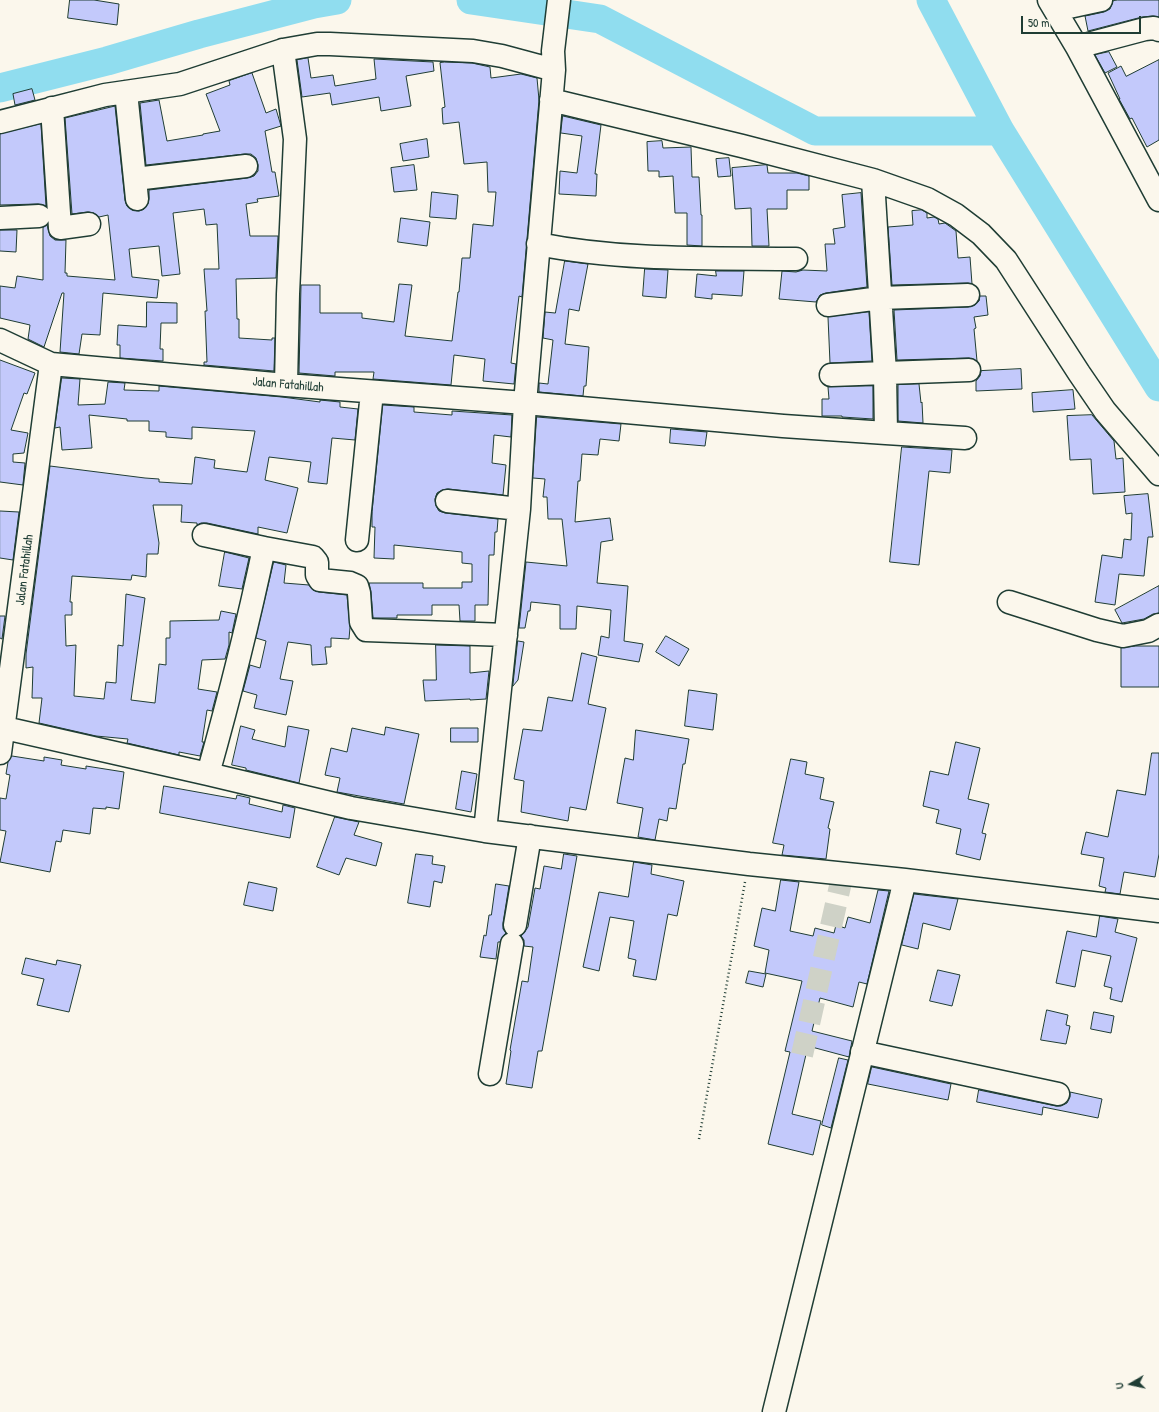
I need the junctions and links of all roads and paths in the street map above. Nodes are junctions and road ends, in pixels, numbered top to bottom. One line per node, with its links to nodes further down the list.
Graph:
1 (559, 0): 7 (street)
2 (1101, 0): 3 (street)
3 (1052, 5): 5 (street)
4 (1159, 30): 5 (street)
5 (1077, 47): 14 (street)
6 (284, 50): 7 (street); 8 (street); 28 (street)
7 (553, 61): 9 (street)
8 (126, 92): 10 (street); 12 (street)
9 (551, 100): 13 (street); 18 (street)
10 (52, 108): 11 (street); 17 (street)
11 (0, 122)
12 (246, 166)
13 (873, 180): 21 (street); 33 (street)
14 (1159, 200)
15 (39, 216): 16 (street)
16 (0, 218)
17 (89, 224)
18 (538, 244): 19 (street); 30 (street)
19 (796, 259)
20 (968, 295): 21 (street)
21 (880, 298): 22 (street); 26 (street)
22 (828, 304)
23 (0, 340): 24 (street, Jalan Fatahillah)
24 (51, 364): 28 (street, Jalan Fatahillah); 42 (street, Jalan Fatahillah)
25 (969, 370): 26 (street)
26 (885, 373): 27 (street); 31 (street)
27 (831, 375)
28 (286, 385): 29 (street, Jalan Fatahillah)
29 (372, 392): 30 (street, Jalan Fatahillah); 37 (street)
30 (525, 404): 31 (street, Jalan Fatahillah); 35 (street)
31 (886, 433): 32 (street, Jalan Fatahillah)
32 (965, 438)
33 (1159, 474)
34 (447, 501): 35 (street)
35 (519, 509): 41 (street)
36 (204, 535): 38 (street)
37 (357, 540)
38 (264, 548): 41 (street); 44 (street)
39 (1009, 602): 40 (street)
40 (1159, 625)
41 (506, 635): 45 (street)
42 (2, 728): 43 (street, Jalan Fatahillah); 44 (street)
43 (0, 753)
44 (208, 774): 45 (street)
45 (485, 831): 46 (street)
46 (530, 836): 47 (street); 51 (street)
47 (749, 864): 48 (street); 53 (path)
48 (905, 880): 49 (street); 50 (street)
49 (1159, 911)
50 (862, 1052): 52 (street); 54 (street)
51 (490, 1074)
52 (1058, 1094)
53 (699, 1139)
54 (774, 1412)

